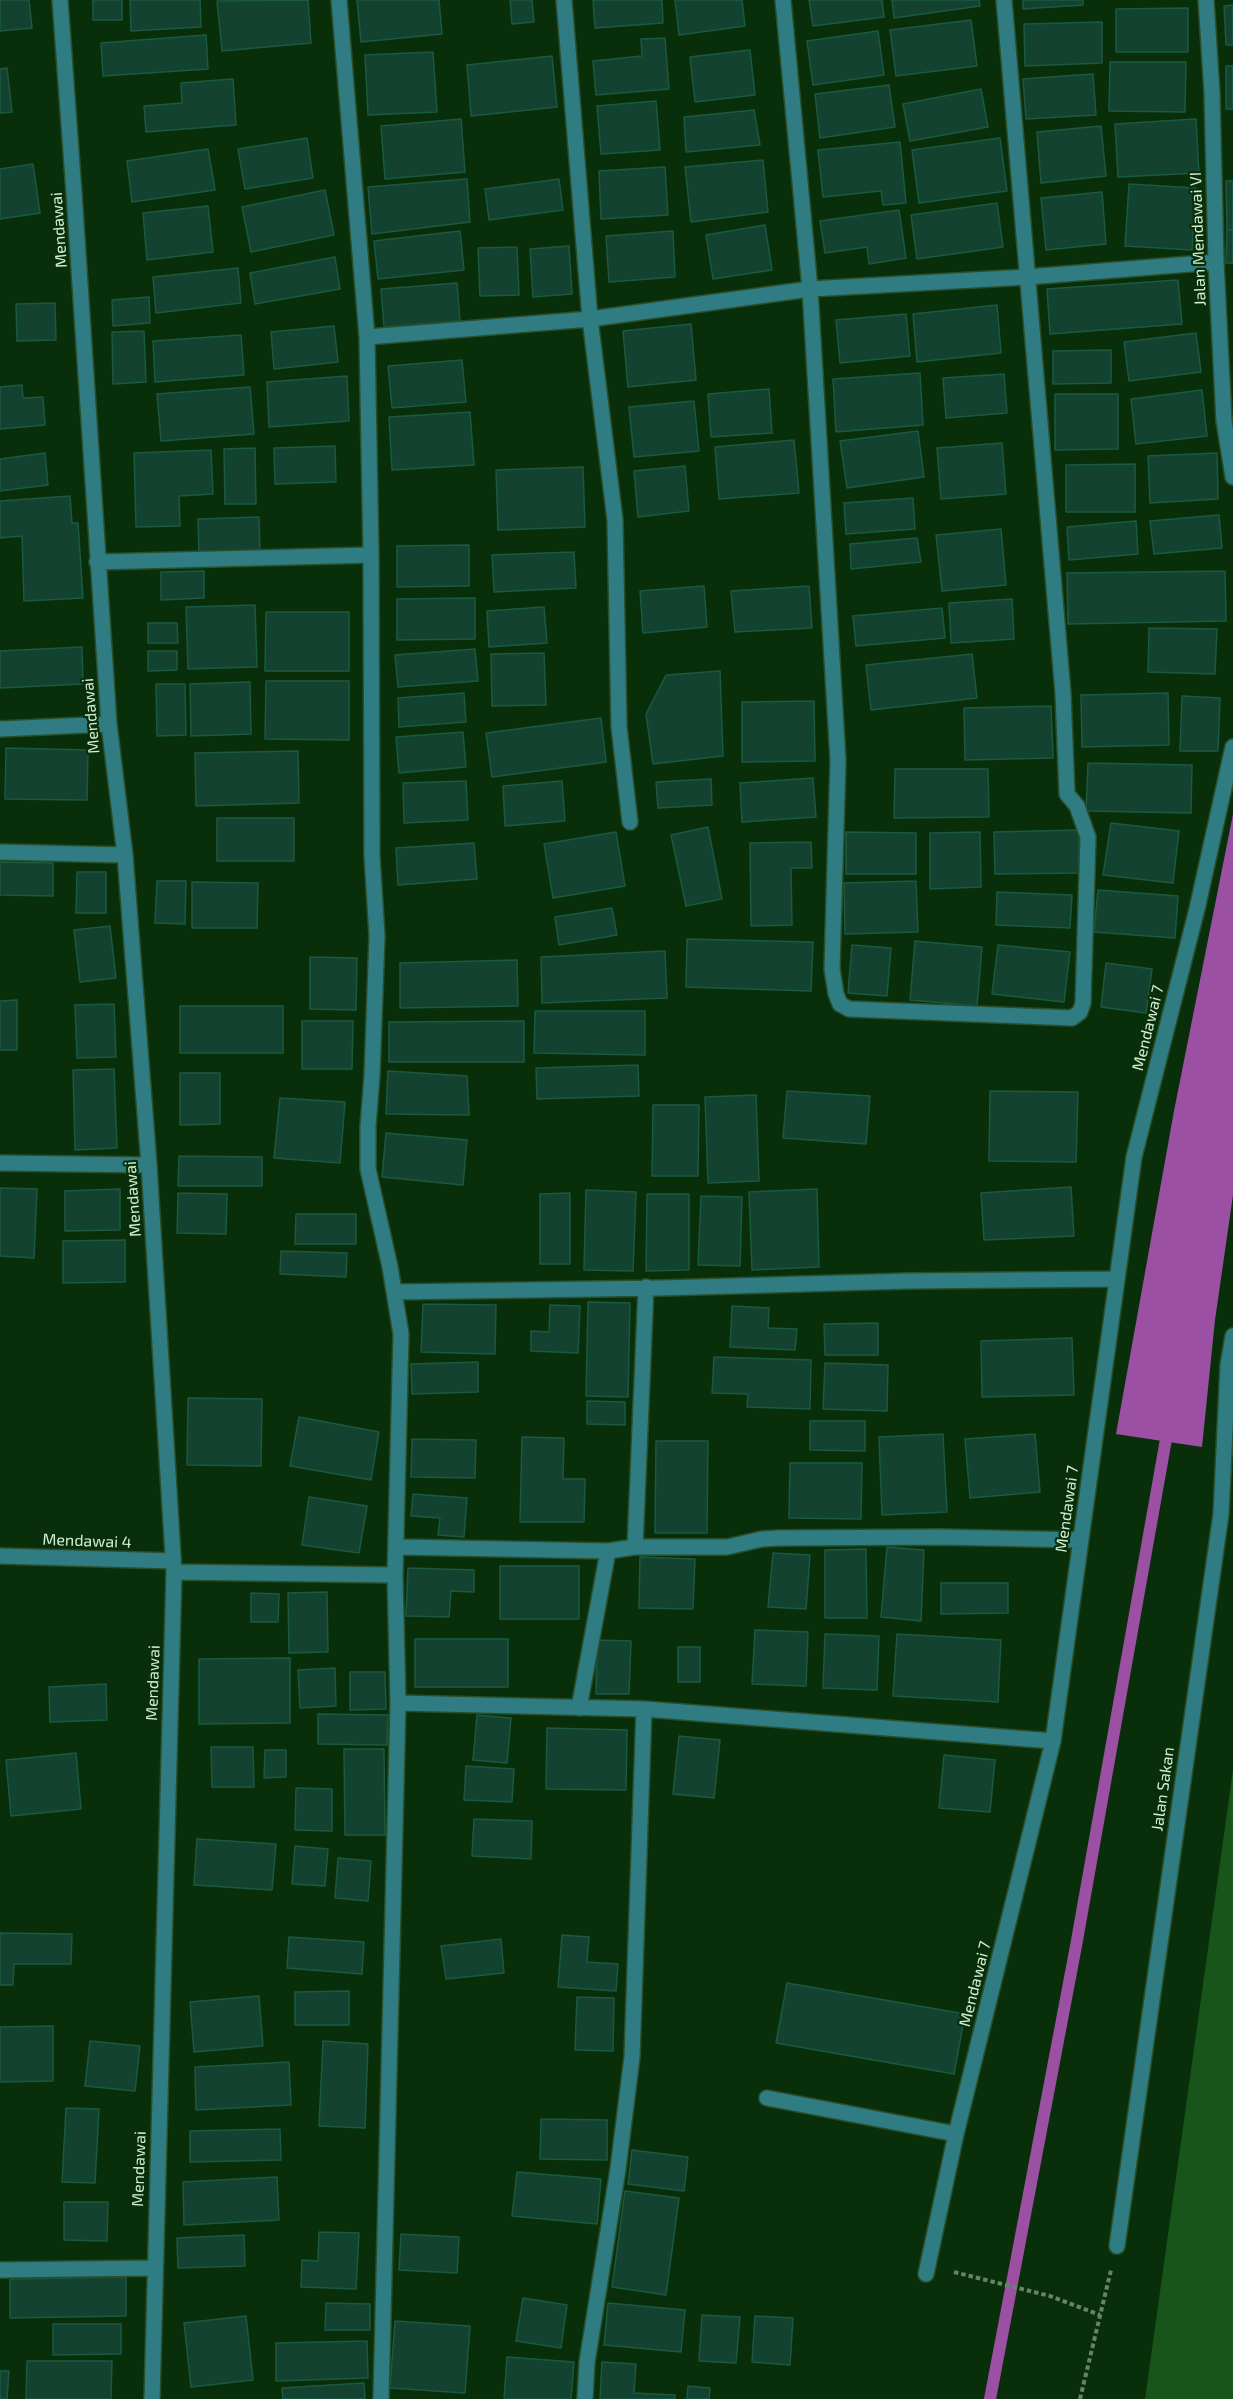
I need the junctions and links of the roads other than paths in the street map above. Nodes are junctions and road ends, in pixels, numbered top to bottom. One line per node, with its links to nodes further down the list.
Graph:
1 (60, 0): 14 (street, Mendawai)
2 (339, 0): 11 (street)
3 (564, 0): 10 (street)
4 (783, 0): 9 (street)
5 (1004, 0): 8 (street)
6 (1206, 0): 7 (street, Jalan Mendawai VI)
7 (1216, 262): 8 (street); 12 (street, Jalan Mendawai VI)
8 (1027, 277): 9 (street); 9 (street)
9 (810, 289): 10 (street)
10 (590, 319): 11 (street); 18 (street)
11 (367, 338): 13 (street)
12 (1233, 477)
13 (371, 555): 14 (street); 25 (street)
14 (97, 562): 15 (street, Mendawai)
15 (109, 724): 16 (street); 20 (street, Mendawai)
16 (0, 729)
17 (1233, 747): 23 (street, Mendawai 7)
18 (630, 822)
19 (0, 852): 20 (street)
20 (125, 855): 22 (street, Mendawai)
21 (0, 1163): 22 (street)
22 (149, 1165): 33 (street, Mendawai)
23 (1117, 1279): 24 (street); 28 (street, Mendawai 7)
24 (646, 1287): 25 (street); 30 (street)
25 (394, 1292): 29 (street)
26 (1233, 1336): 27 (street, Jalan Sakan)
27 (1231, 1366): 41 (street, Jalan Sakan)
28 (1081, 1540): 30 (street); 38 (street, Mendawai 7)
29 (397, 1547): 31 (street); 34 (street)
30 (635, 1547): 31 (street)
31 (609, 1551): 36 (street)
32 (0, 1556): 33 (street, Mendawai 4)
33 (173, 1567): 34 (street, Mendawai 4); 42 (street, Mendawai)
34 (396, 1575): 35 (street)
35 (398, 1703): 36 (street); 46 (street)
36 (579, 1708): 37 (street)
37 (644, 1709): 38 (street); 47 (street)
38 (1053, 1741): 40 (street, Mendawai 7)
39 (767, 2098): 40 (street)
40 (956, 2134): 44 (street, Mendawai 7)
41 (1117, 2246)
42 (154, 2268): 43 (street); 45 (street, Mendawai)
43 (0, 2270)
44 (926, 2274)
45 (152, 2399)
46 (381, 2399)
47 (585, 2399)

